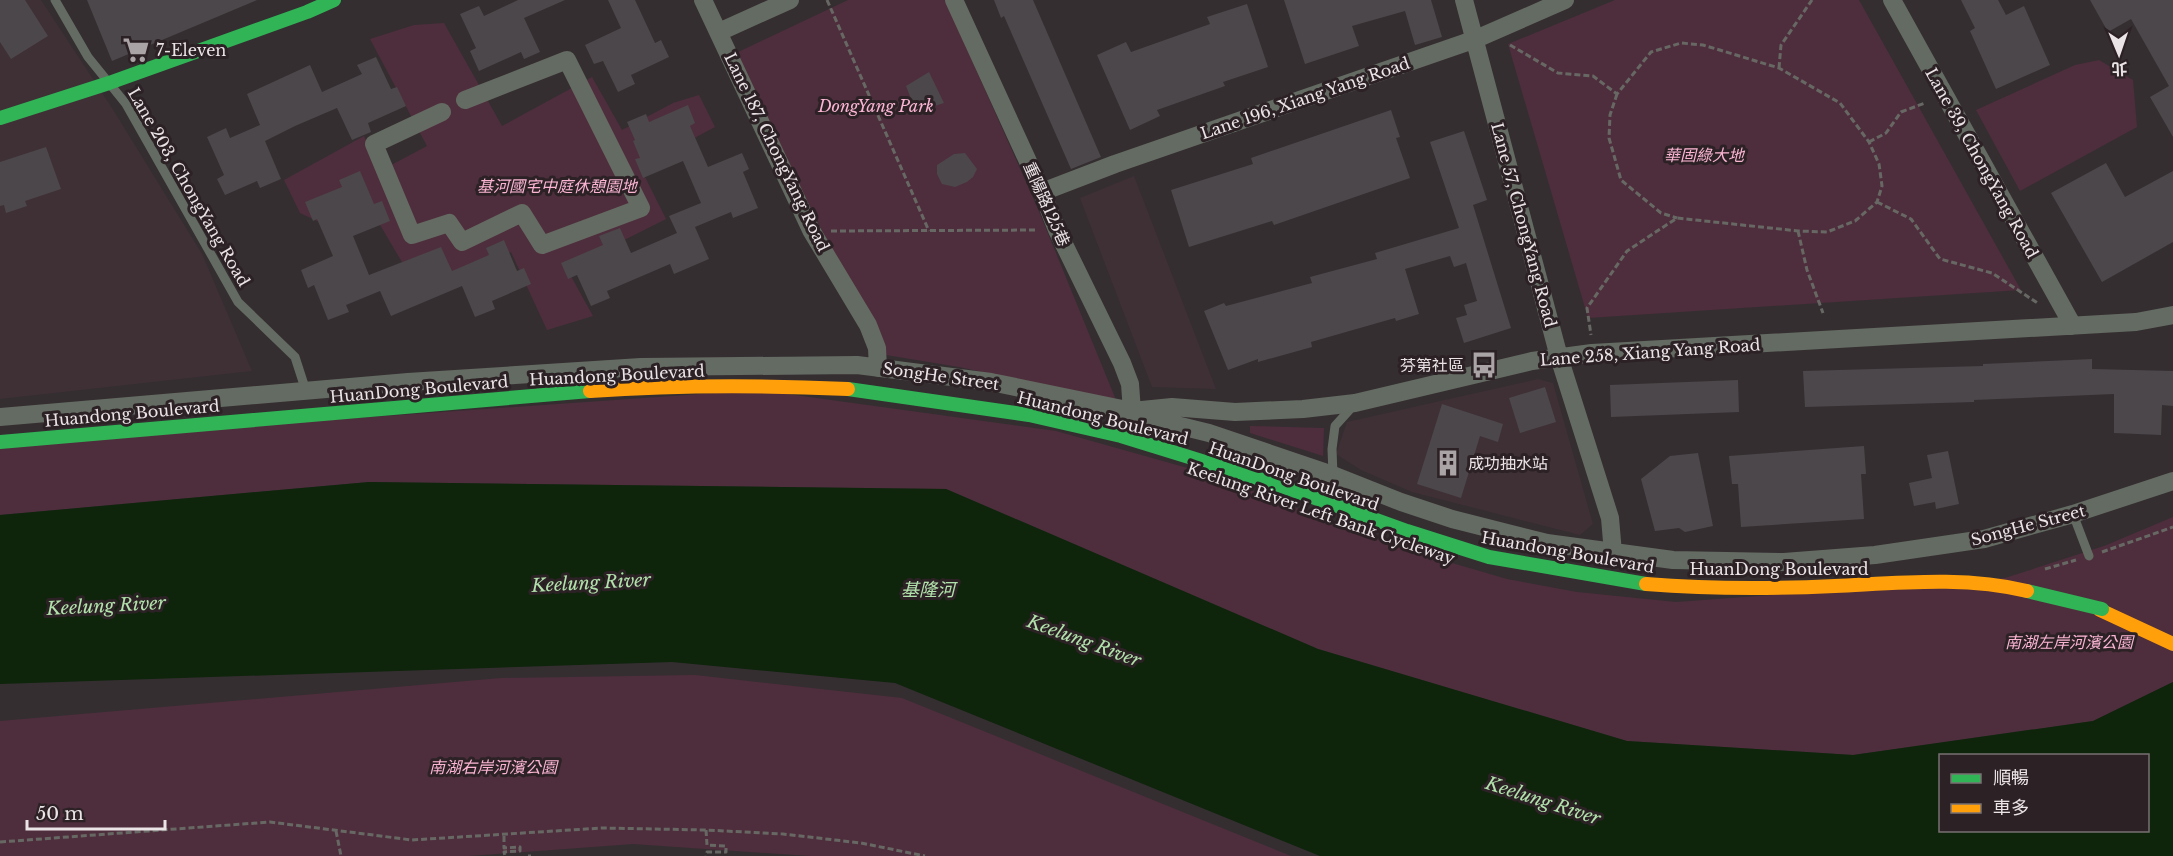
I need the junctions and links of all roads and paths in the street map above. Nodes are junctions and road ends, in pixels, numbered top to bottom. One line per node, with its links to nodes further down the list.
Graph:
1 (55, 0): 14 (lane, Lane 203, ChongYang Road)
2 (334, 0): 14 (main road)
3 (703, 0): 11 (street, Lane 187, ChongYang Road)
4 (790, 0): 11 (street)
5 (826, 0): 25 (path)
6 (954, 0): 20 (street, 重陽路125巷)
7 (1464, 0): 12 (street, Lane 57, ChongYang Road)
8 (1565, 0): 12 (street, Lane 196, Xiang Yang Road)
9 (1812, 0): 13 (path)
10 (1892, 0): 30 (street, Lane 39, ChongYang Road)
11 (719, 32): 23 (street, Lane 187, ChongYang Road)
12 (1476, 39): 15 (path); 20 (street, Lane 196, Xiang Yang Road); 32 (street, Lane 57, ChongYang Road)
13 (1779, 68): 15 (path); 19 (path)
14 (109, 83): 18 (main road); 34 (lane, Lane 203, ChongYang Road)
15 (1617, 94): 22 (path)
16 (1925, 103): 19 (path)
17 (454, 106): 17 (street)
18 (0, 118)
19 (1869, 142): 21 (path)
20 (1042, 192): 24 (street, 重陽路125巷)
21 (1877, 202): 26 (path); 27 (path)
22 (1677, 218): 26 (path); 31 (path)
23 (811, 230): 25 (path); 33 (street, Lane 187, ChongYang Road)
24 (1057, 230): 25 (path); 36 (street, 重陽路125巷)
25 (929, 231)
26 (1798, 231): 28 (path)
27 (2042, 306)
28 (1823, 313)
29 (2173, 315): 30 (street, Lane 258, Xiang Yang Road)
30 (2073, 326): 31 (street, Lane 258, Xiang Yang Road)
31 (1593, 353): 32 (street, Lane 258, Xiang Yang Road)
32 (1558, 357): 35 (street, Lane 258, Xiang Yang Road); 43 (street, Lane 57, ChongYang Road)
33 (878, 368): 34 (street, SongHe Street); 36 (street, SongHe Street)
34 (306, 391): 37 (street, SongHe Street)
35 (1355, 403): 36 (street, Lane 258, Xiang Yang Road); 39 (lane)
36 (1132, 411): 39 (street, SongHe Street)
37 (0, 417)
38 (0, 442): 46 (main road, Huandong Boulevard, bridge)
39 (1333, 475): 43 (street, SongHe Street)
40 (2173, 481): 41 (street, SongHe Street)
41 (2073, 514): 43 (street, SongHe Street); 44 (lane)
42 (2173, 527): 44 (path)
43 (1613, 553)
44 (2089, 556): 45 (path)
45 (2043, 569)
46 (2173, 643)
47 (706, 830): 49 (path); 51 (path); 54 (path)
48 (336, 831): 49 (path); 50 (path); 52 (path)
49 (504, 836): 53 (path)
50 (0, 842)
51 (706, 854)
52 (341, 856)
53 (505, 856)
54 (925, 856)

